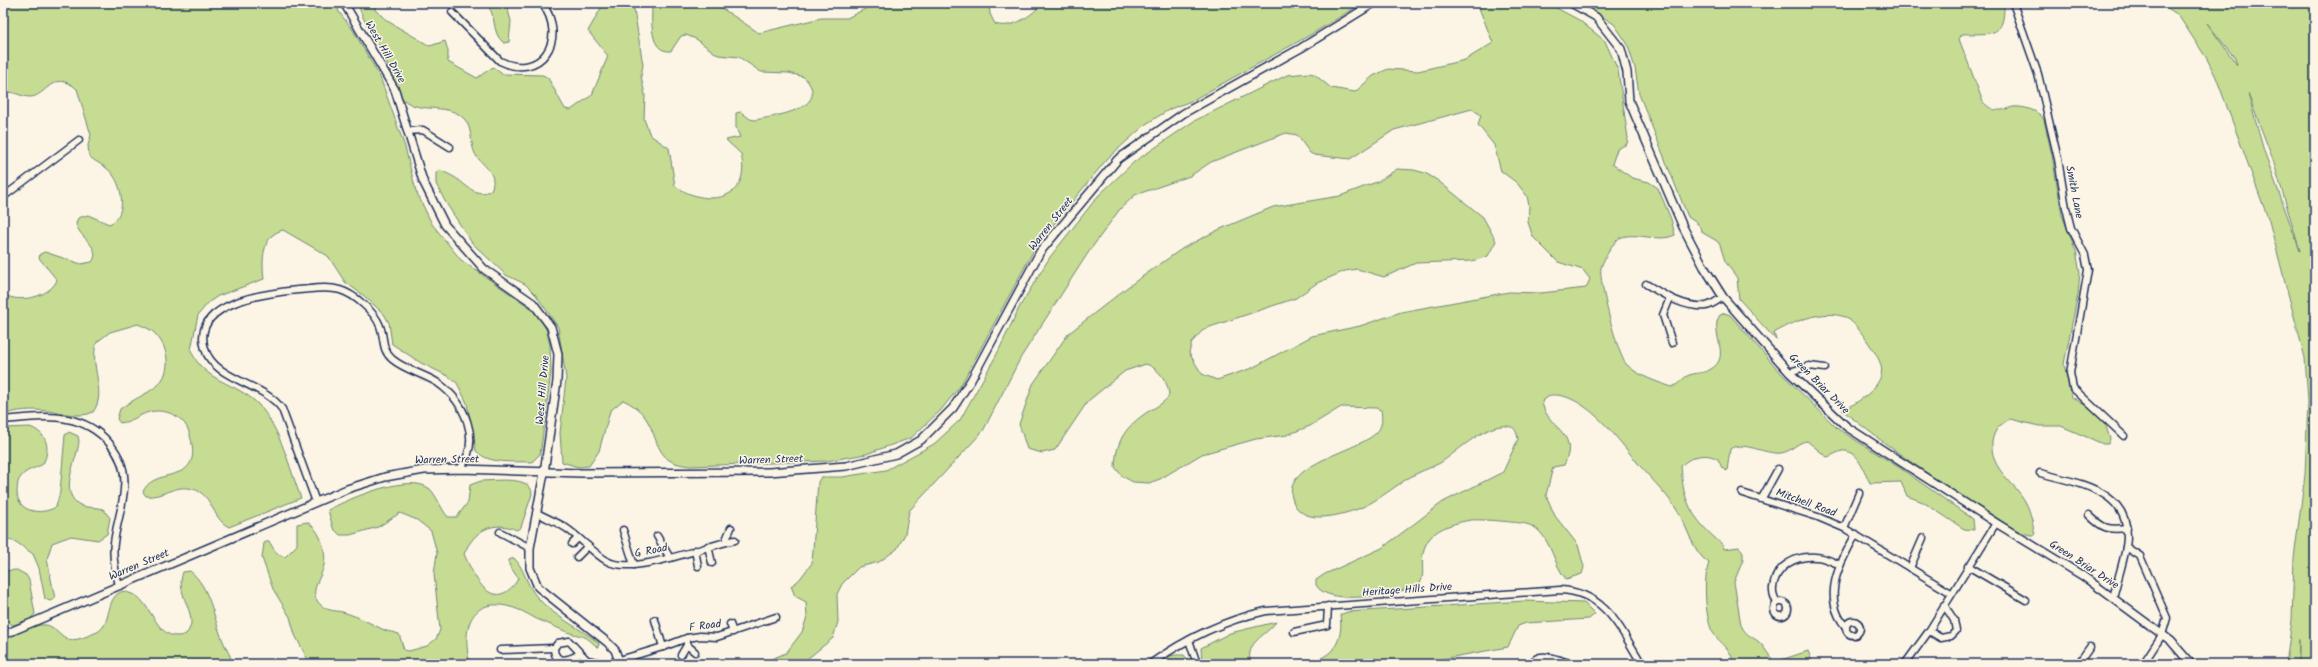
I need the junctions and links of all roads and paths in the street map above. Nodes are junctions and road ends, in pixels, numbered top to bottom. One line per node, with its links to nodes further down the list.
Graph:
1 (344, 3): 7 (street, West Hill Drive)
2 (542, 3): 6 (street)
3 (1374, 3): 21 (street, Warren Street)
4 (1571, 3): 12 (street, Green Briar Drive)
5 (2013, 3): 18 (street, Smith Lane)
6 (452, 12)
7 (407, 131): 9 (street); 21 (street, West Hill Drive)
8 (79, 140): 10 (street)
9 (450, 147)
10 (3, 197)
11 (1646, 284): 13 (street)
12 (1723, 297): 13 (street); 16 (street, Green Briar Drive)
13 (1670, 298): 14 (street)
14 (1672, 343)
15 (1825, 368): 16 (street)
16 (1789, 372): 29 (street, Green Briar Drive)
17 (3, 420): 55 (street)
18 (2124, 436)
19 (460, 469): 21 (street, Warren Street); 26 (street, Warren Street); 26 (street)
20 (1778, 470): 25 (street, Mitchell Road)
21 (544, 473): 27 (street, West Hill Drive)
22 (2040, 473): 32 (street)
23 (1742, 493): 25 (street, Mitchell Road)
24 (1859, 493): 31 (street, Mitchell Road)
25 (1762, 498): 31 (street, Mitchell Road)
26 (316, 502): 55 (street, Warren Street)
27 (537, 513): 37 (street, G Road); 45 (street, West Hill Drive)
28 (2089, 515): 32 (street)
29 (1996, 524): 53 (street); 57 (street, Green Briar Drive)
30 (731, 528): 40 (street)
31 (1844, 528): 35 (street, Mitchell Road)
32 (2127, 528): 44 (street)
33 (623, 530): 50 (street)
34 (500, 532): 45 (street)
35 (1856, 534): 51 (street); 54 (street, Mitchell Road)
36 (657, 536): 48 (street)
37 (578, 538): 41 (street); 42 (street, G Road)
38 (1923, 538): 54 (street)
39 (735, 540): 40 (street, G Road)
40 (725, 542): 43 (street, G Road)
41 (572, 544)
42 (588, 546): 47 (street); 50 (street, G Road)
43 (708, 546): 46 (street, G Road); 49 (street)
44 (2126, 547): 57 (street); 72 (street)
45 (530, 548): 83 (street, West Hill Drive)
46 (695, 550): 48 (street, G Road); 52 (street)
47 (577, 557)
48 (670, 558): 50 (street, G Road)
49 (712, 563)
50 (634, 564)
51 (1840, 565): 59 (street); 66 (street)
52 (698, 566)
53 (1968, 566): 56 (street); 58 (street)
54 (1910, 568): 56 (street, Mitchell Road)
55 (119, 585): 71 (street, Warren Street)
56 (1951, 593): 60 (street)
57 (2113, 598): 72 (street, Green Briar Drive)
58 (2026, 600)
59 (1776, 604)
60 (1944, 604): 68 (street); 68 (street)
61 (1328, 606): 70 (street); 74 (street, Heritage Hills Drive); 90 (street, Heritage Hills Drive)
62 (776, 617): 63 (street, F Road)
63 (769, 619): 67 (street); 69 (street, F Road)
64 (655, 620): 76 (street)
65 (730, 624): 69 (street)
66 (1845, 626)
67 (771, 627)
68 (1929, 631): 85 (street)
69 (733, 632): 73 (street, F Road)
70 (1294, 632)
71 (3, 635)
72 (2162, 635): 92 (street); 93 (street, Green Briar Drive)
73 (687, 638): 75 (street); 76 (street, F Road)
74 (1189, 640): 86 (street, Heritage Hills Drive); 87 (street)
75 (687, 645): 80 (street); 82 (street)
76 (663, 647): 83 (street, F Road)
77 (2090, 647): 91 (street)
78 (554, 648): 79 (street); 81 (street); 81 (street)
79 (500, 650)
80 (694, 652)
81 (579, 654): 83 (street, F Road)
82 (681, 655)
83 (620, 662)
84 (1558, 662): 88 (street); 89 (street)
85 (1908, 663)
86 (1150, 664)
87 (1197, 664)
88 (1531, 664)
89 (1572, 664)
90 (1642, 664)
91 (2078, 664)
92 (2143, 664)
93 (2192, 664)

